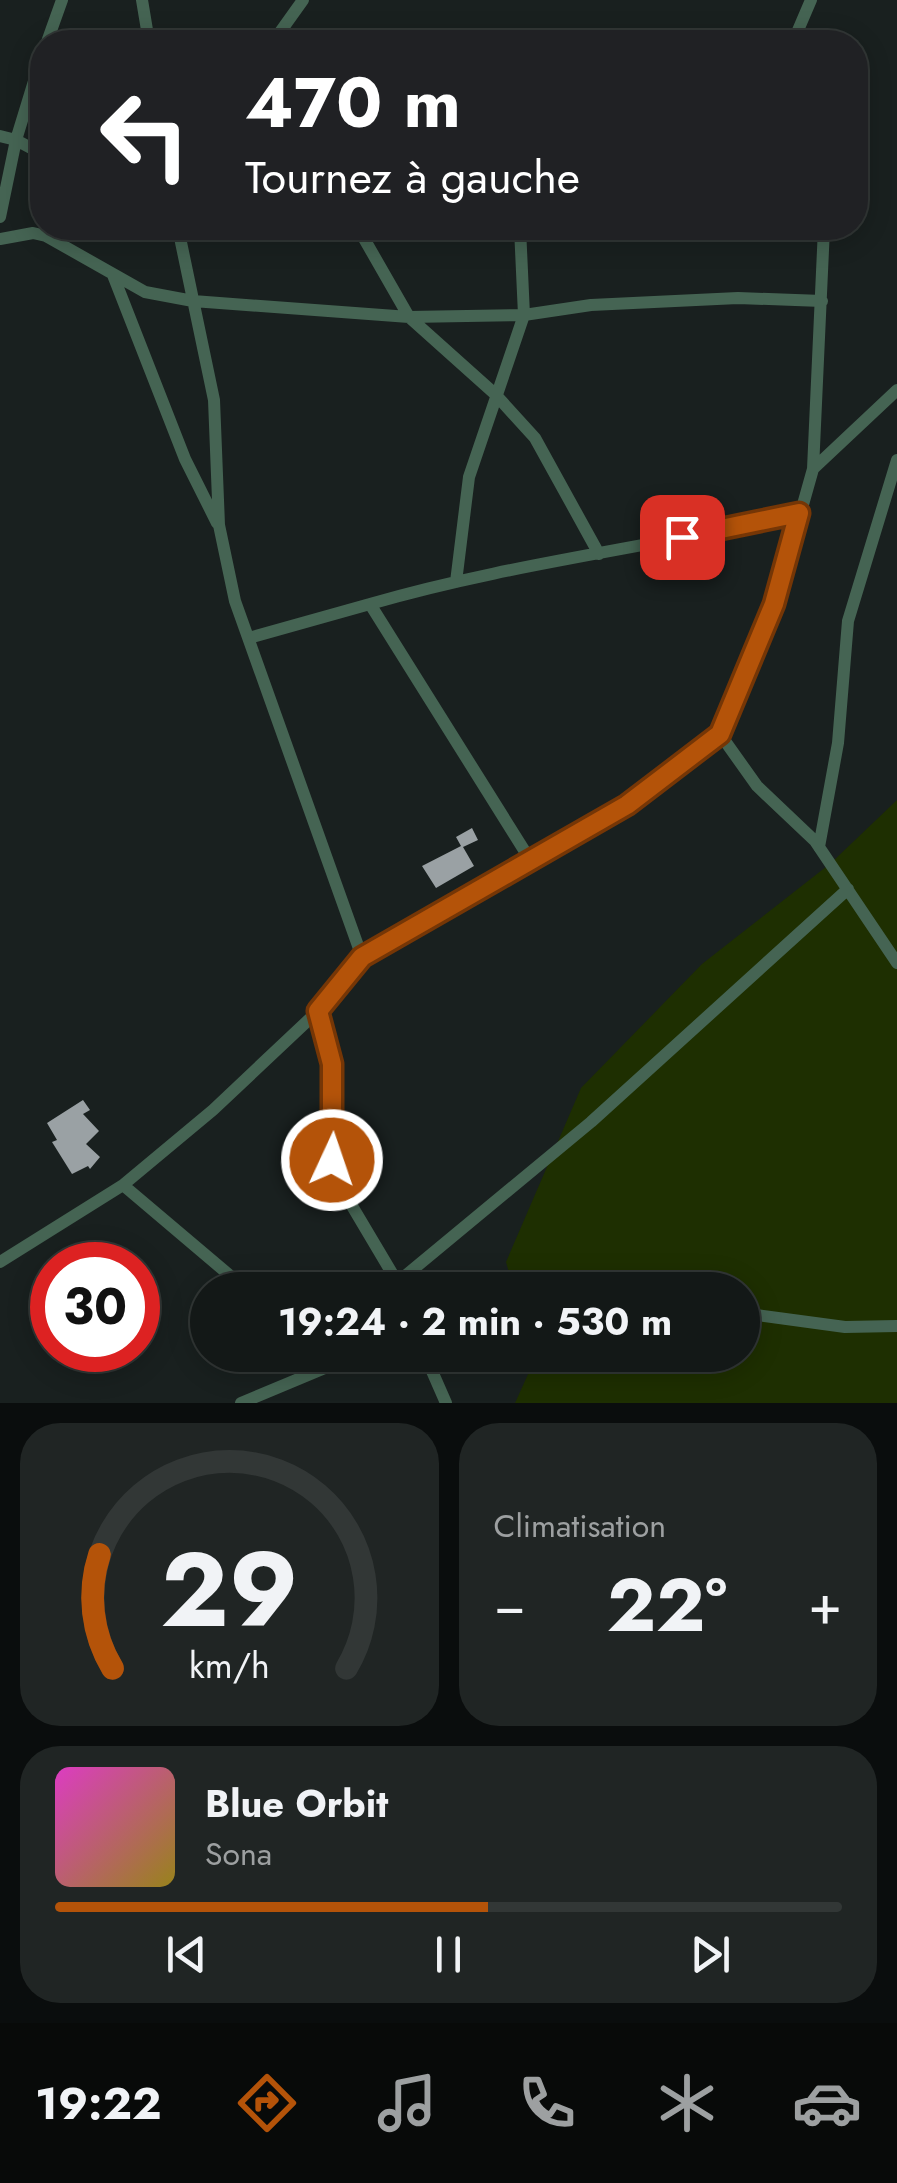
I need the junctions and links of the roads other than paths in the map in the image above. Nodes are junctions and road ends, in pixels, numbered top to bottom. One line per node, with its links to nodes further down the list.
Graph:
1 (62, 0): 5 (street)
2 (142, 0): 6 (street)
3 (303, 0): 7 (street)
4 (811, 0): 8 (street)
5 (51, 30)
6 (147, 30)
7 (282, 30)
8 (798, 30)
9 (30, 94): 11 (street)
10 (0, 136): 11 (street)
11 (16, 140): 12 (street); 13 (street)
12 (30, 148)
13 (0, 217)
14 (30, 234): 15 (street)
15 (0, 239)
16 (53, 240): 21 (street)
17 (180, 240): 23 (street)
18 (365, 240): 25 (street)
19 (521, 240): 24 (street)
20 (824, 240): 22 (street)
21 (113, 274): 23 (street); 31 (street)
22 (822, 301): 24 (street); 29 (street)
23 (193, 302): 25 (street); 31 (street)
24 (524, 315): 25 (street); 27 (street)
25 (409, 317): 27 (street)
26 (897, 390): 29 (street)
27 (494, 394): 32 (street); 33 (street)
28 (897, 460): 37 (street)
29 (813, 468): 30 (street)
30 (799, 513): 32 (street); 36 (street)
31 (219, 526): 35 (street)
32 (599, 554): 33 (street)
33 (456, 582): 34 (street)
34 (370, 604): 35 (street); 38 (street)
35 (248, 638): 40 (street)
36 (720, 734): 37 (street); 38 (street)
37 (819, 847): 39 (street)
38 (529, 858): 40 (street)
39 (848, 889): 41 (street); 47 (street)
40 (362, 957): 42 (street)
41 (897, 963)
42 (318, 1011): 43 (street); 46 (street)
43 (122, 1185): 44 (street); 45 (street)
44 (0, 1262)
45 (226, 1272)
46 (392, 1272)
47 (415, 1272)
48 (760, 1316): 49 (street)
49 (897, 1326)
50 (311, 1372): 52 (street)
51 (432, 1372): 53 (street)
52 (241, 1403)
53 (446, 1403)

